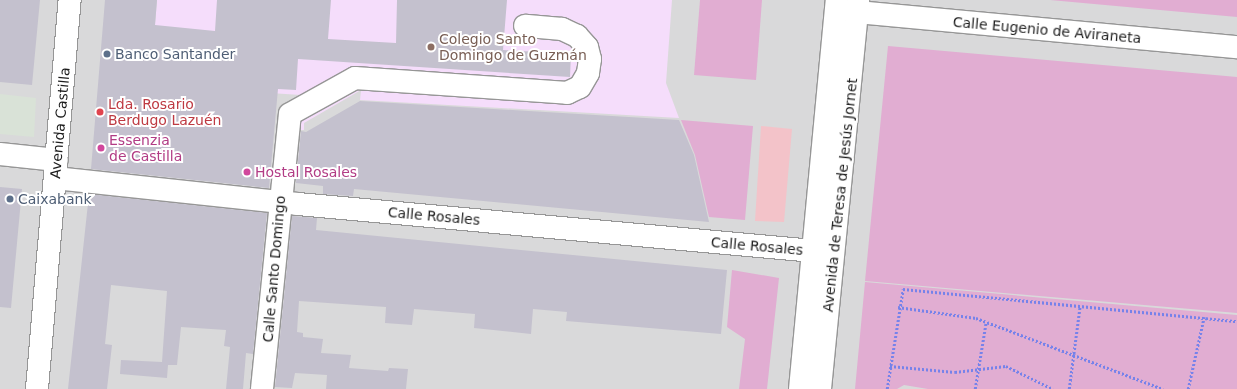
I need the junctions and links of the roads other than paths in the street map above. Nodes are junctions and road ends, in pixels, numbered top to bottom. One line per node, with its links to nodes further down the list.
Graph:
1 (70, 0): 7 (street, Avenida Castilla)
2 (837, 0): 9 (street, Avenida de Teresa de Jesús Jornet)
3 (858, 6): 5 (street, Calle Eugenio de Aviraneta); 13 (street, Avenida de Teresa de Jesús Jornet)
4 (525, 26): 8 (street, Calle Santo Domingo)
5 (1237, 47)
6 (0, 154): 7 (street, Calle Rosales)
7 (56, 169): 8 (street, Calle Rosales); 10 (street, Avenida Castilla)
8 (280, 202): 9 (street, Calle Rosales); 11 (street, Calle Santo Domingo)
9 (814, 252): 12 (street, Avenida de Teresa de Jesús Jornet)
10 (37, 389)
11 (262, 389)
12 (800, 389)
13 (820, 389)

